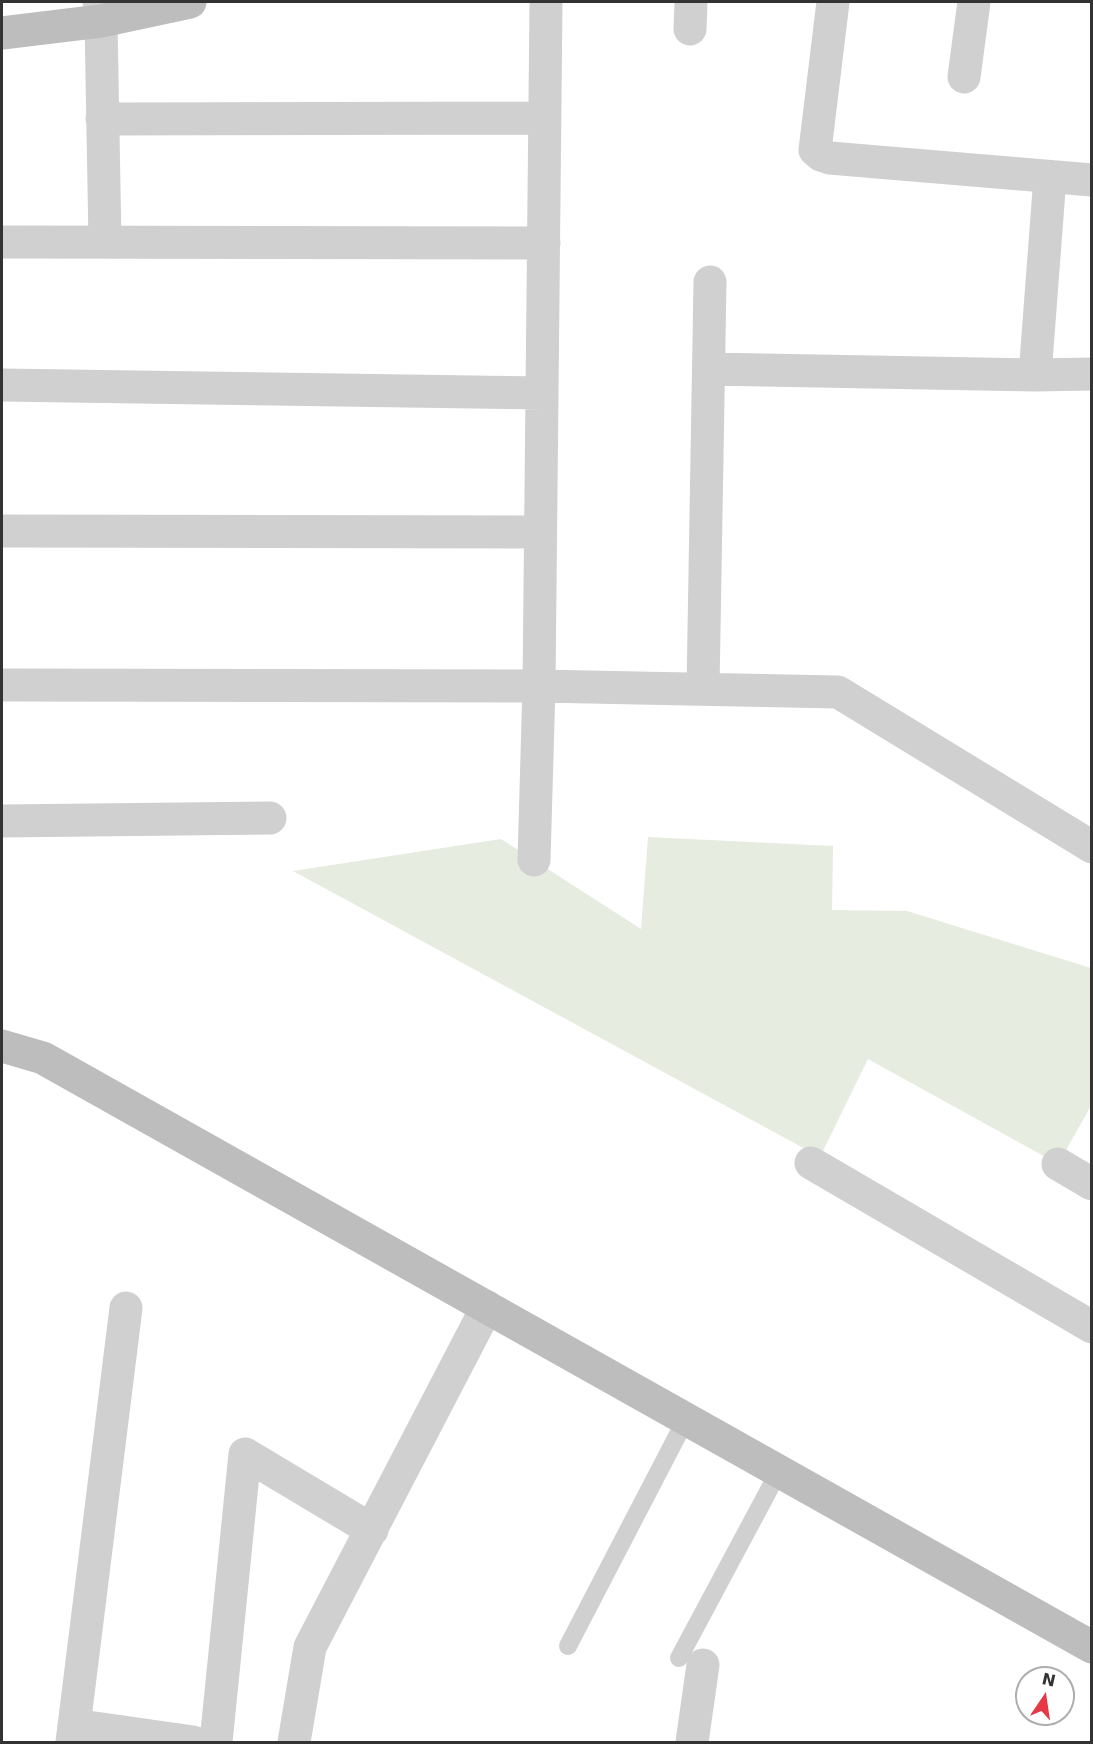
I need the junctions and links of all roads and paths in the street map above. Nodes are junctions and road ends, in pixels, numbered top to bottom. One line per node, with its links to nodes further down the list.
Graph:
1 (190, 2): 5 (street)
2 (546, 2): 8 (street)
3 (833, 2): 10 (street)
4 (974, 2): 7 (street)
5 (100, 11): 6 (street); 9 (street)
6 (2, 33)
7 (964, 77)
8 (544, 118): 9 (street); 14 (street)
9 (102, 119): 13 (street)
10 (1050, 177): 11 (street); 18 (street)
11 (1092, 180)
12 (2, 242): 13 (street)
13 (105, 242): 14 (street)
14 (544, 243): 20 (street)
15 (710, 282): 16 (street)
16 (709, 369): 18 (street); 25 (street)
17 (1092, 374): 18 (street)
18 (1035, 375)
19 (2, 385): 20 (street)
20 (542, 393): 22 (street)
21 (2, 531): 22 (street)
22 (540, 532): 24 (street)
23 (2, 685): 24 (street)
24 (539, 686): 25 (street); 29 (street)
25 (703, 690): 28 (street)
26 (270, 818): 27 (street)
27 (2, 822)
28 (1092, 847)
29 (534, 860)
30 (2, 1046): 34 (street)
31 (811, 1162): 36 (street)
32 (1058, 1164): 33 (street)
33 (1092, 1184)
34 (488, 1307): 37 (street); 39 (street)
35 (126, 1308): 43 (street)
36 (1092, 1327)
37 (686, 1419): 38 (street); 40 (lane)
38 (779, 1471): 41 (street); 42 (lane)
39 (372, 1530): 45 (street); 46 (street)
40 (568, 1646)
41 (1092, 1647)
42 (691, 1661): 47 (street)
43 (73, 1734): 44 (street)
44 (193, 1743)
45 (216, 1743)
46 (294, 1743)
47 (692, 1743)

